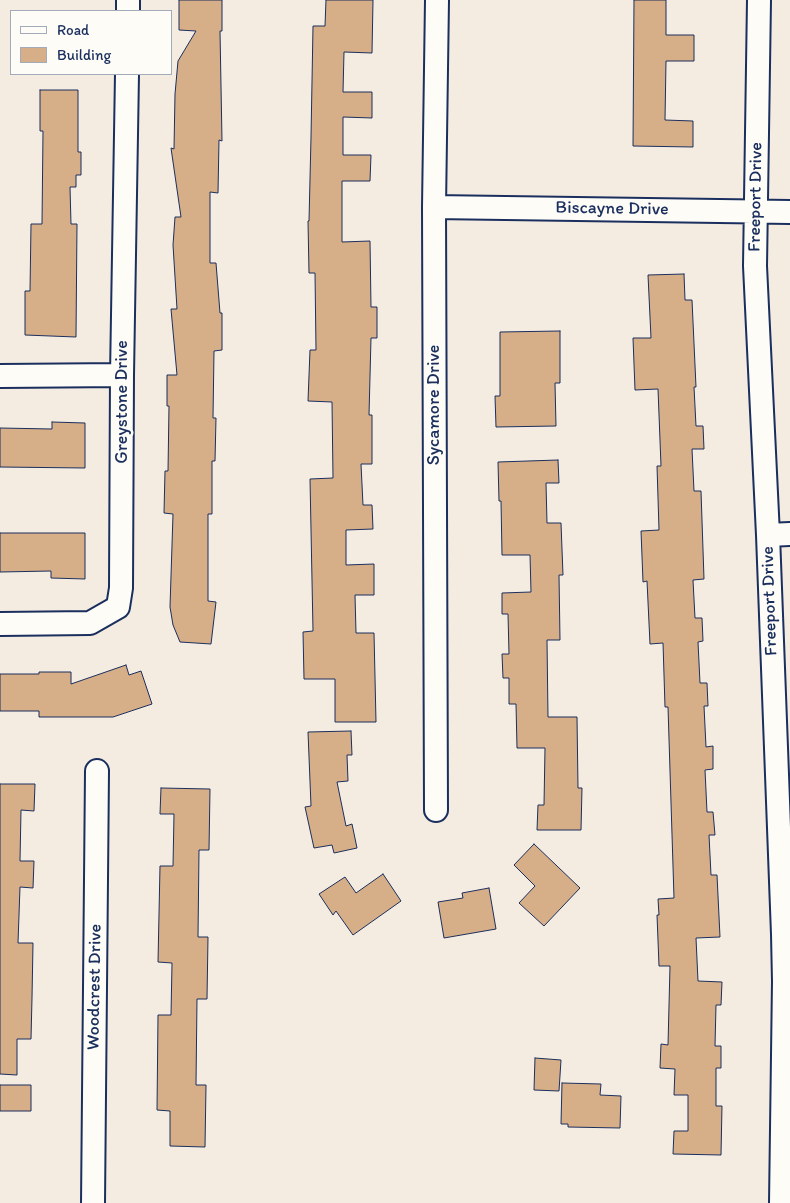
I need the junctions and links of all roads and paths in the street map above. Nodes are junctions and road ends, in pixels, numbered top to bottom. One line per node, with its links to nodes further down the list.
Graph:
1 (437, 0): 4 (street, Sycamore Drive)
2 (759, 0): 5 (street, Freeport Drive)
3 (127, 75): 7 (street, Greystone Drive)
4 (434, 207): 5 (street, Biscayne Drive); 13 (street, Sycamore Drive)
5 (755, 211): 6 (street, Biscayne Drive); 10 (street, Freeport Drive)
6 (790, 212)
7 (122, 375): 8 (street); 11 (street, Greystone Drive)
8 (0, 376)
9 (790, 534): 10 (street)
10 (768, 535): 15 (street, Freeport Drive)
11 (0, 624)
12 (97, 771): 14 (street, Woodcrest Drive)
13 (436, 810)
14 (93, 1203)
15 (781, 1203)

